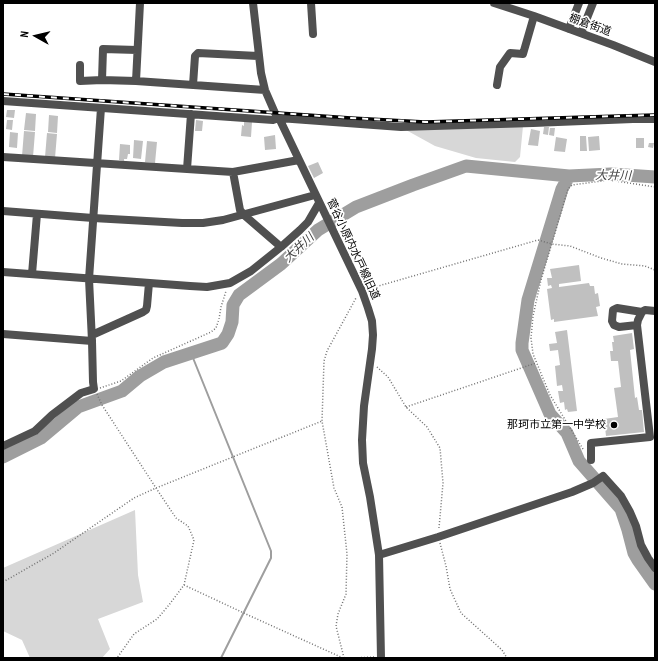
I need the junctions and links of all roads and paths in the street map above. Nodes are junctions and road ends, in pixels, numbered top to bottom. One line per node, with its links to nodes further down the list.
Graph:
1 (140, 3): 11 (street)
2 (253, 3): 12 (street, 菅谷小原内水戸線旧道)
3 (311, 3): 10 (street)
4 (494, 3): 7 (street, 棚倉街道)
5 (579, 3): 8 (street)
6 (593, 3): 9 (street)
7 (534, 16): 8 (street, 棚倉街道); 18 (street)
8 (569, 29): 9 (street, 棚倉街道)
9 (581, 33): 13 (street, 棚倉街道)
10 (313, 34)
11 (137, 50): 15 (street); 16 (street)
12 (258, 56): 17 (street); 19 (street, 菅谷小原内水戸線旧道)
13 (655, 62)
14 (80, 65): 15 (street)
15 (102, 80): 16 (street)
16 (136, 81): 17 (street)
17 (193, 85): 19 (street)
18 (497, 85)
19 (265, 90): 23 (street, 菅谷小原内水戸線旧道)
20 (3, 101): 21 (street)
21 (101, 108): 22 (street); 27 (street)
22 (192, 114): 23 (street); 28 (street)
23 (279, 118): 24 (street); 26 (street, 菅谷小原内水戸線旧道)
24 (655, 119)
25 (3, 157): 27 (street)
26 (298, 160): 29 (street); 31 (street, 菅谷小原内水戸線旧道)
27 (97, 163): 28 (street); 35 (street)
28 (188, 169): 29 (street)
29 (232, 172): 34 (street)
30 (655, 187): 36 (path)
31 (317, 199): 34 (street); 37 (street); 44 (street, 菅谷小原内水戸線旧道)
32 (3, 211): 33 (street)
33 (37, 214): 35 (street); 40 (street)
34 (244, 215): 35 (street); 37 (street)
35 (94, 218): 41 (street)
36 (552, 244): 38 (path); 44 (path); 50 (path)
37 (282, 247): 43 (street)
38 (655, 270)
39 (3, 272): 40 (street)
40 (32, 274): 41 (street)
41 (89, 279): 42 (street); 49 (street)
42 (149, 283): 43 (street); 49 (street)
43 (230, 283): 52 (path)
44 (362, 291): 51 (street, 菅谷小原内水戸線旧道); 54 (path)
45 (655, 311): 46 (street)
46 (642, 312): 47 (street); 47 (street)
47 (637, 325): 56 (street)
48 (3, 334): 49 (street)
49 (92, 338): 52 (street)
50 (537, 363): 53 (path); 56 (path)
51 (369, 366): 53 (path); 59 (street, 菅谷小原内水戸線旧道)
52 (96, 392): 55 (street); 57 (path)
53 (406, 407): 58 (path)
54 (322, 421): 57 (path); 65 (path)
55 (3, 446)
56 (591, 460)
57 (156, 488): 61 (path); 62 (path)
58 (438, 537): 59 (street); 60 (street); 67 (path)
59 (379, 555): 63 (street, 菅谷小原内水戸線旧道)
60 (655, 568)
61 (3, 582)
62 (184, 585): 64 (path); 65 (path)
63 (380, 657): 66 (path)
64 (117, 658)
65 (344, 658)
66 (352, 658)
67 (507, 658)

